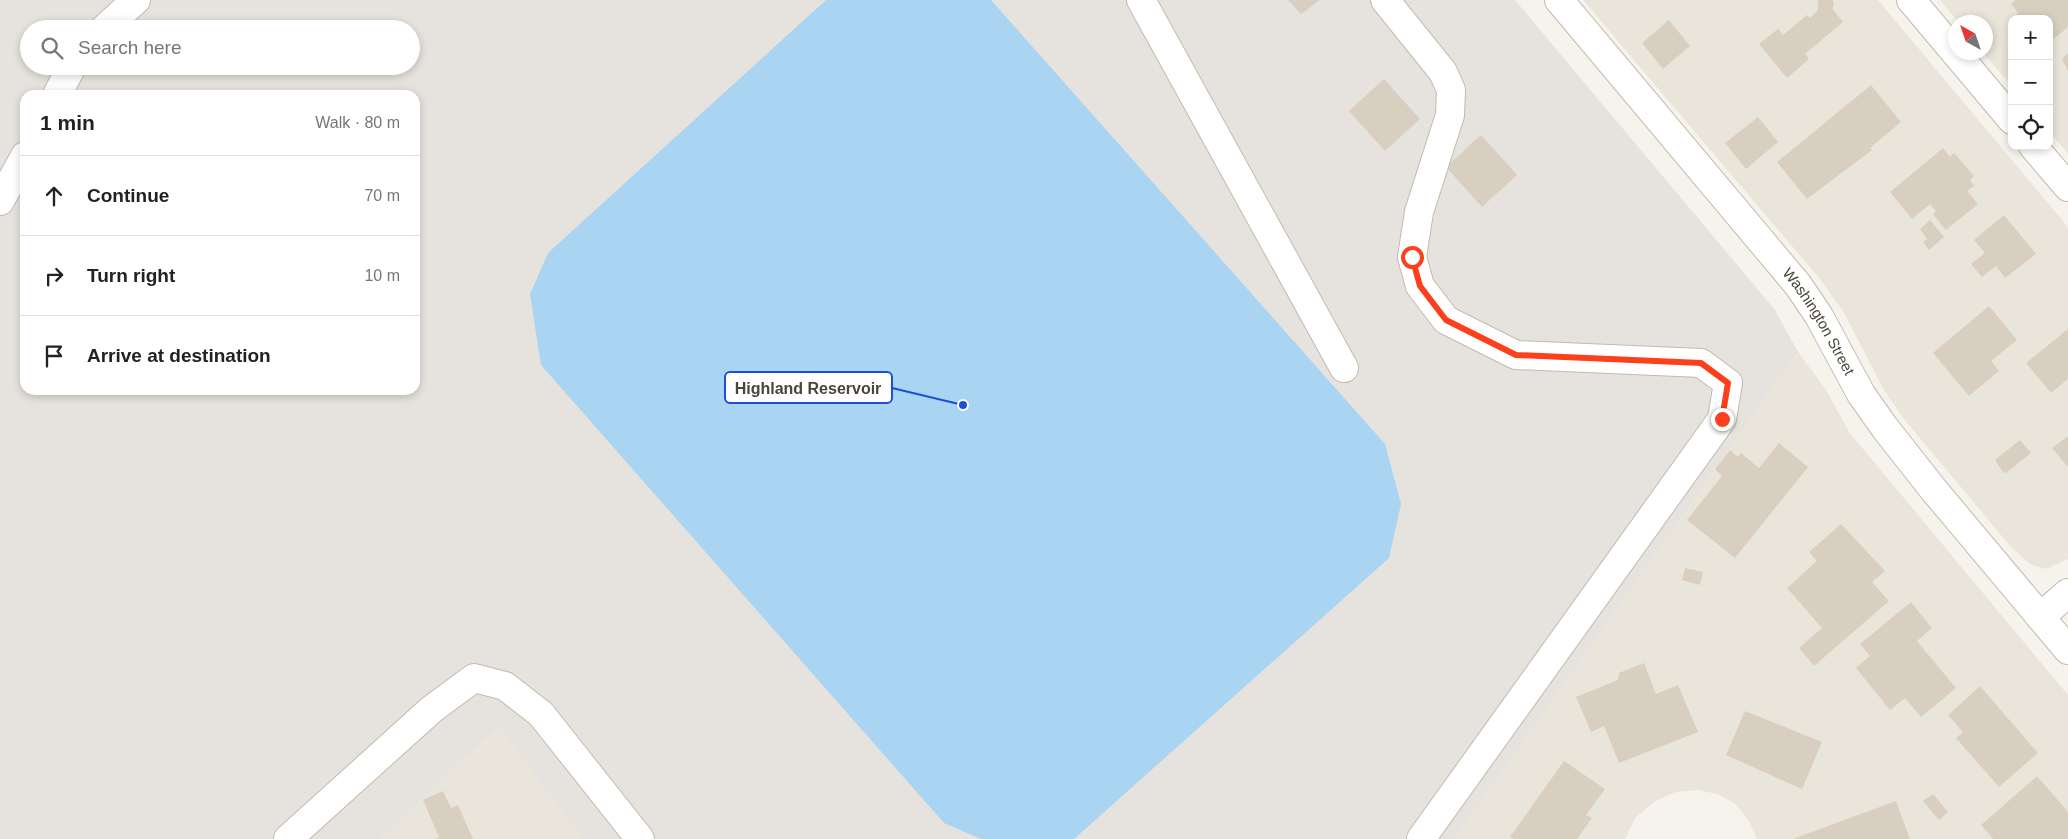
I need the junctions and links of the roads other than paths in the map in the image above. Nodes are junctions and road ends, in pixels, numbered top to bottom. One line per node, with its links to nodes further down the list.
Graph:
1 (136, 0): 6 (street)
2 (1141, 0): 14 (street)
3 (1385, 0): 20 (street)
4 (1559, 0): 16 (street, Washington Street)
5 (1910, 0): 9 (street)
6 (114, 20)
7 (67, 75): 8 (street)
8 (60, 90)
9 (2008, 115)
10 (2036, 150): 12 (street)
11 (20, 165): 13 (street)
12 (2068, 188)
13 (0, 201)
14 (1344, 368)
15 (2068, 593): 16 (street)
16 (2040, 616): 17 (street, Washington Street)
17 (2068, 650)
18 (288, 839): 19 (street)
19 (640, 839)
20 (1421, 839)

